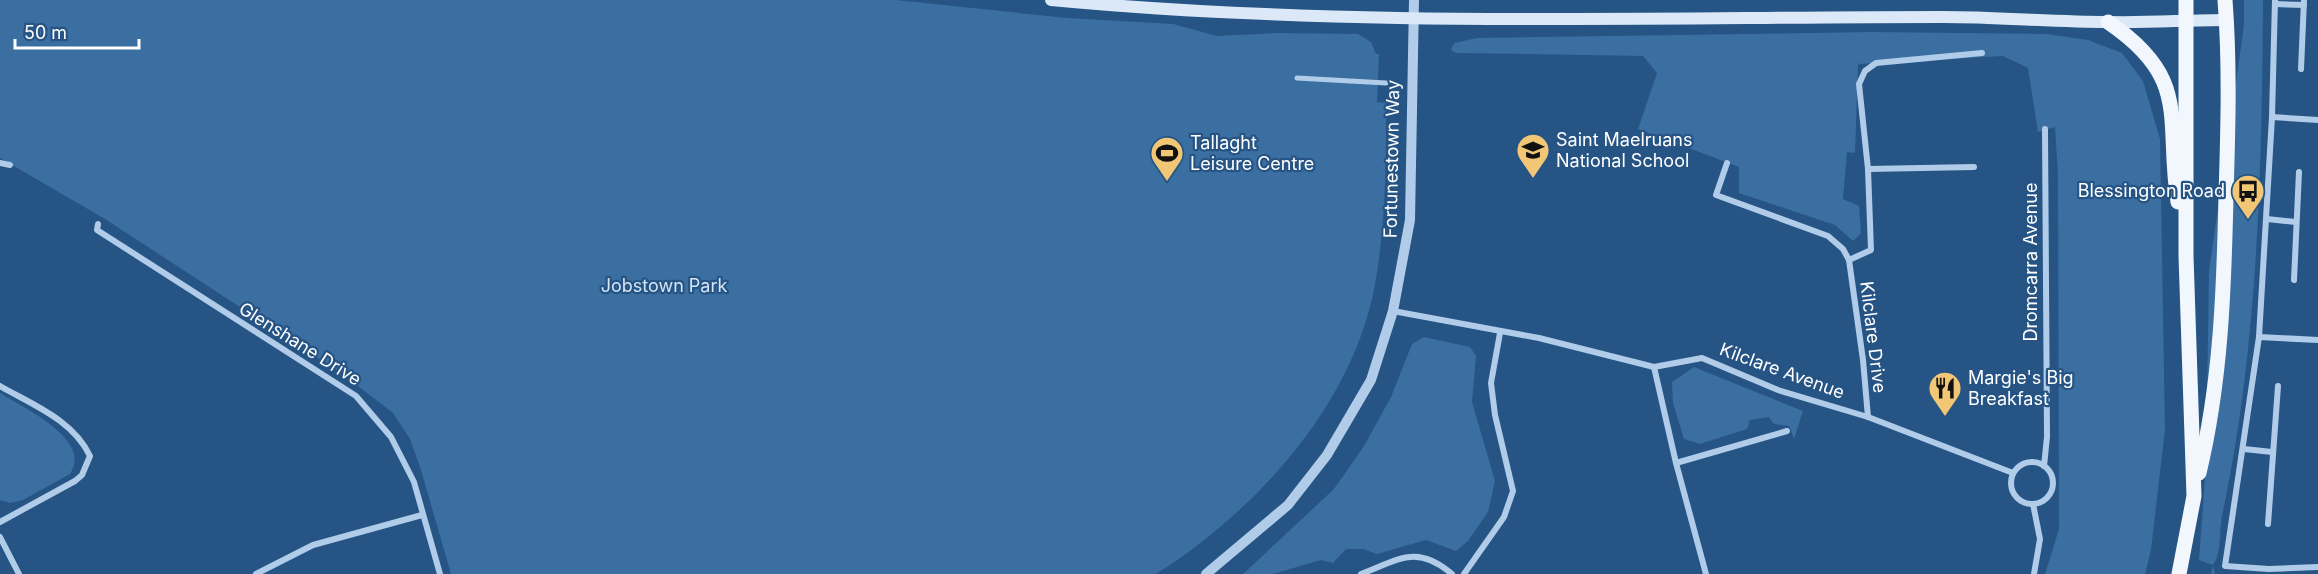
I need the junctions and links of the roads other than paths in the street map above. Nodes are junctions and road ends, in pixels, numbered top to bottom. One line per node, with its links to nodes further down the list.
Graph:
1 (1052, 0): 7 (main road)
2 (1414, 0): 7 (street, Fortunestown Way)
3 (2186, 0): 8 (main road)
4 (2225, 0): 9 (main road)
5 (2275, 2): 6 (street); 15 (street)
6 (2304, 3): 12 (street)
7 (1413, 17): 10 (main road); 30 (street, Fortunestown Way)
8 (2186, 20): 9 (main road); 10 (main road); 27 (main road)
9 (2227, 20): 44 (main road)
10 (2109, 22): 27 (main road)
11 (1982, 53): 22 (street, Kilclare Drive)
12 (2301, 69)
13 (1297, 78): 14 (street)
14 (1386, 82)
15 (2272, 117): 16 (street); 24 (street)
16 (2318, 120)
17 (2045, 129): 42 (street, Dromcarra Avenue)
18 (1727, 163): 28 (street, Kilclare Drive)
19 (0, 164): 20 (street)
20 (10, 165)
21 (1974, 167): 22 (street)
22 (1868, 169): 28 (street, Kilclare Drive)
23 (2299, 172): 25 (street)
24 (2267, 219): 25 (street); 32 (street)
25 (2296, 222): 29 (street)
26 (98, 224): 46 (street, Glenshane Drive)
27 (2186, 256): 44 (main road)
28 (1848, 260): 37 (street, Kilclare Drive)
29 (2294, 280)
30 (1393, 311): 31 (street, Kilclare Avenue); 55 (street, Fortunestown Way)
31 (1500, 333): 34 (street, Kilclare Avenue); 58 (street)
32 (2259, 338): 33 (street); 39 (street)
33 (2318, 340)
34 (1654, 367): 37 (street, Kilclare Avenue); 41 (street)
35 (0, 386): 47 (street)
36 (2278, 386): 40 (street)
37 (1868, 417): 43 (street, Kilclare Avenue)
38 (1787, 431): 41 (street)
39 (2244, 449): 40 (street); 50 (street)
40 (2272, 452): 48 (street)
41 (1676, 463): 59 (street)
42 (2044, 466): 43 (street); 45 (street)
43 (2013, 473): 45 (street)
44 (2194, 496): 61 (main road)
45 (2033, 504): 60 (street)
46 (422, 515): 53 (street); 54 (street, Glenshane Drive)
47 (0, 522)
48 (2268, 524)
49 (0, 537): 52 (street)
50 (2225, 566): 51 (street); 62 (street)
51 (2318, 567)
52 (19, 574)
53 (256, 574)
54 (440, 574)
55 (1206, 574)
56 (1361, 574): 57 (street)
57 (1452, 574)
58 (1464, 574)
59 (1706, 574)
60 (2034, 574)
61 (2180, 574)
62 (2226, 574)

